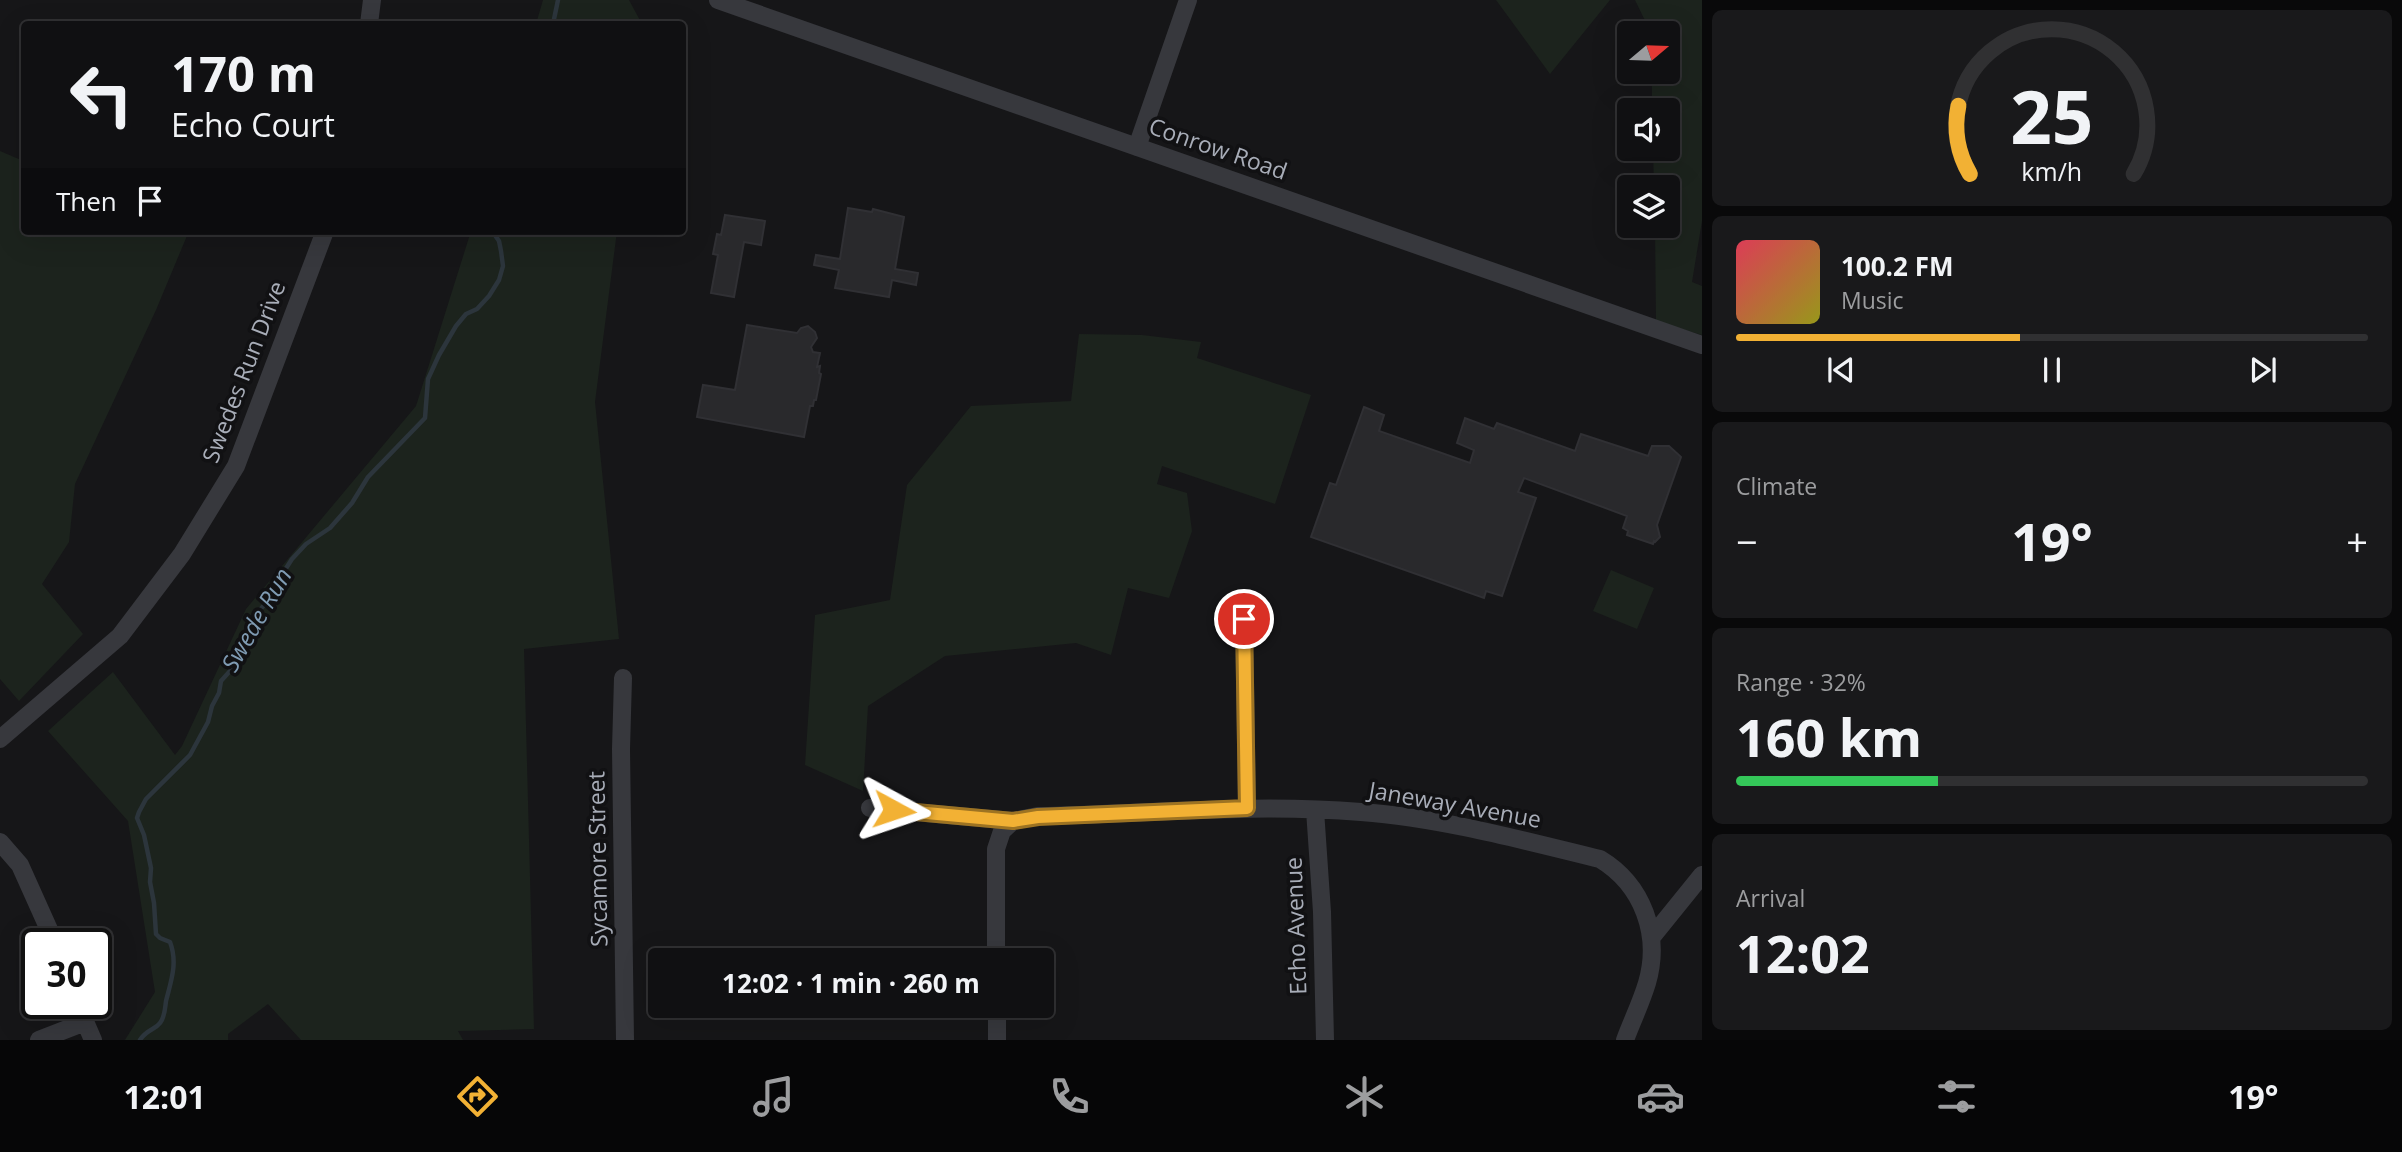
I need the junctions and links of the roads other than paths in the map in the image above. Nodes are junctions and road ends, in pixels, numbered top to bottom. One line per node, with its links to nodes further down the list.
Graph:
1 (372, 0): 4 (street)
2 (718, 0): 5 (street, Conrow Road)
3 (1188, 0): 5 (street)
4 (369, 21)
5 (1137, 147): 7 (street, Conrow Road)
6 (323, 235): 10 (street, Swedes Run Drive)
7 (1702, 345)
8 (1244, 619): 12 (street)
9 (623, 678): 25 (street, Sycamore Street)
10 (0, 739)
11 (870, 808): 14 (street, Janeway Avenue)
12 (1247, 808): 13 (street, Janeway Avenue); 14 (street, Janeway Avenue)
13 (1315, 810): 18 (street, Janeway Avenue); 27 (street, Echo Avenue)
14 (1013, 821): 19 (street)
15 (0, 842): 17 (street)
16 (1702, 875): 18 (street)
17 (48, 928)
18 (1651, 938): 28 (street)
19 (996, 948)
20 (997, 1018): 26 (street)
21 (84, 1019): 22 (street)
22 (85, 1022): 23 (street); 24 (street)
23 (39, 1040)
24 (93, 1040)
25 (625, 1040)
26 (997, 1040)
27 (1325, 1040)
28 (1625, 1040)

